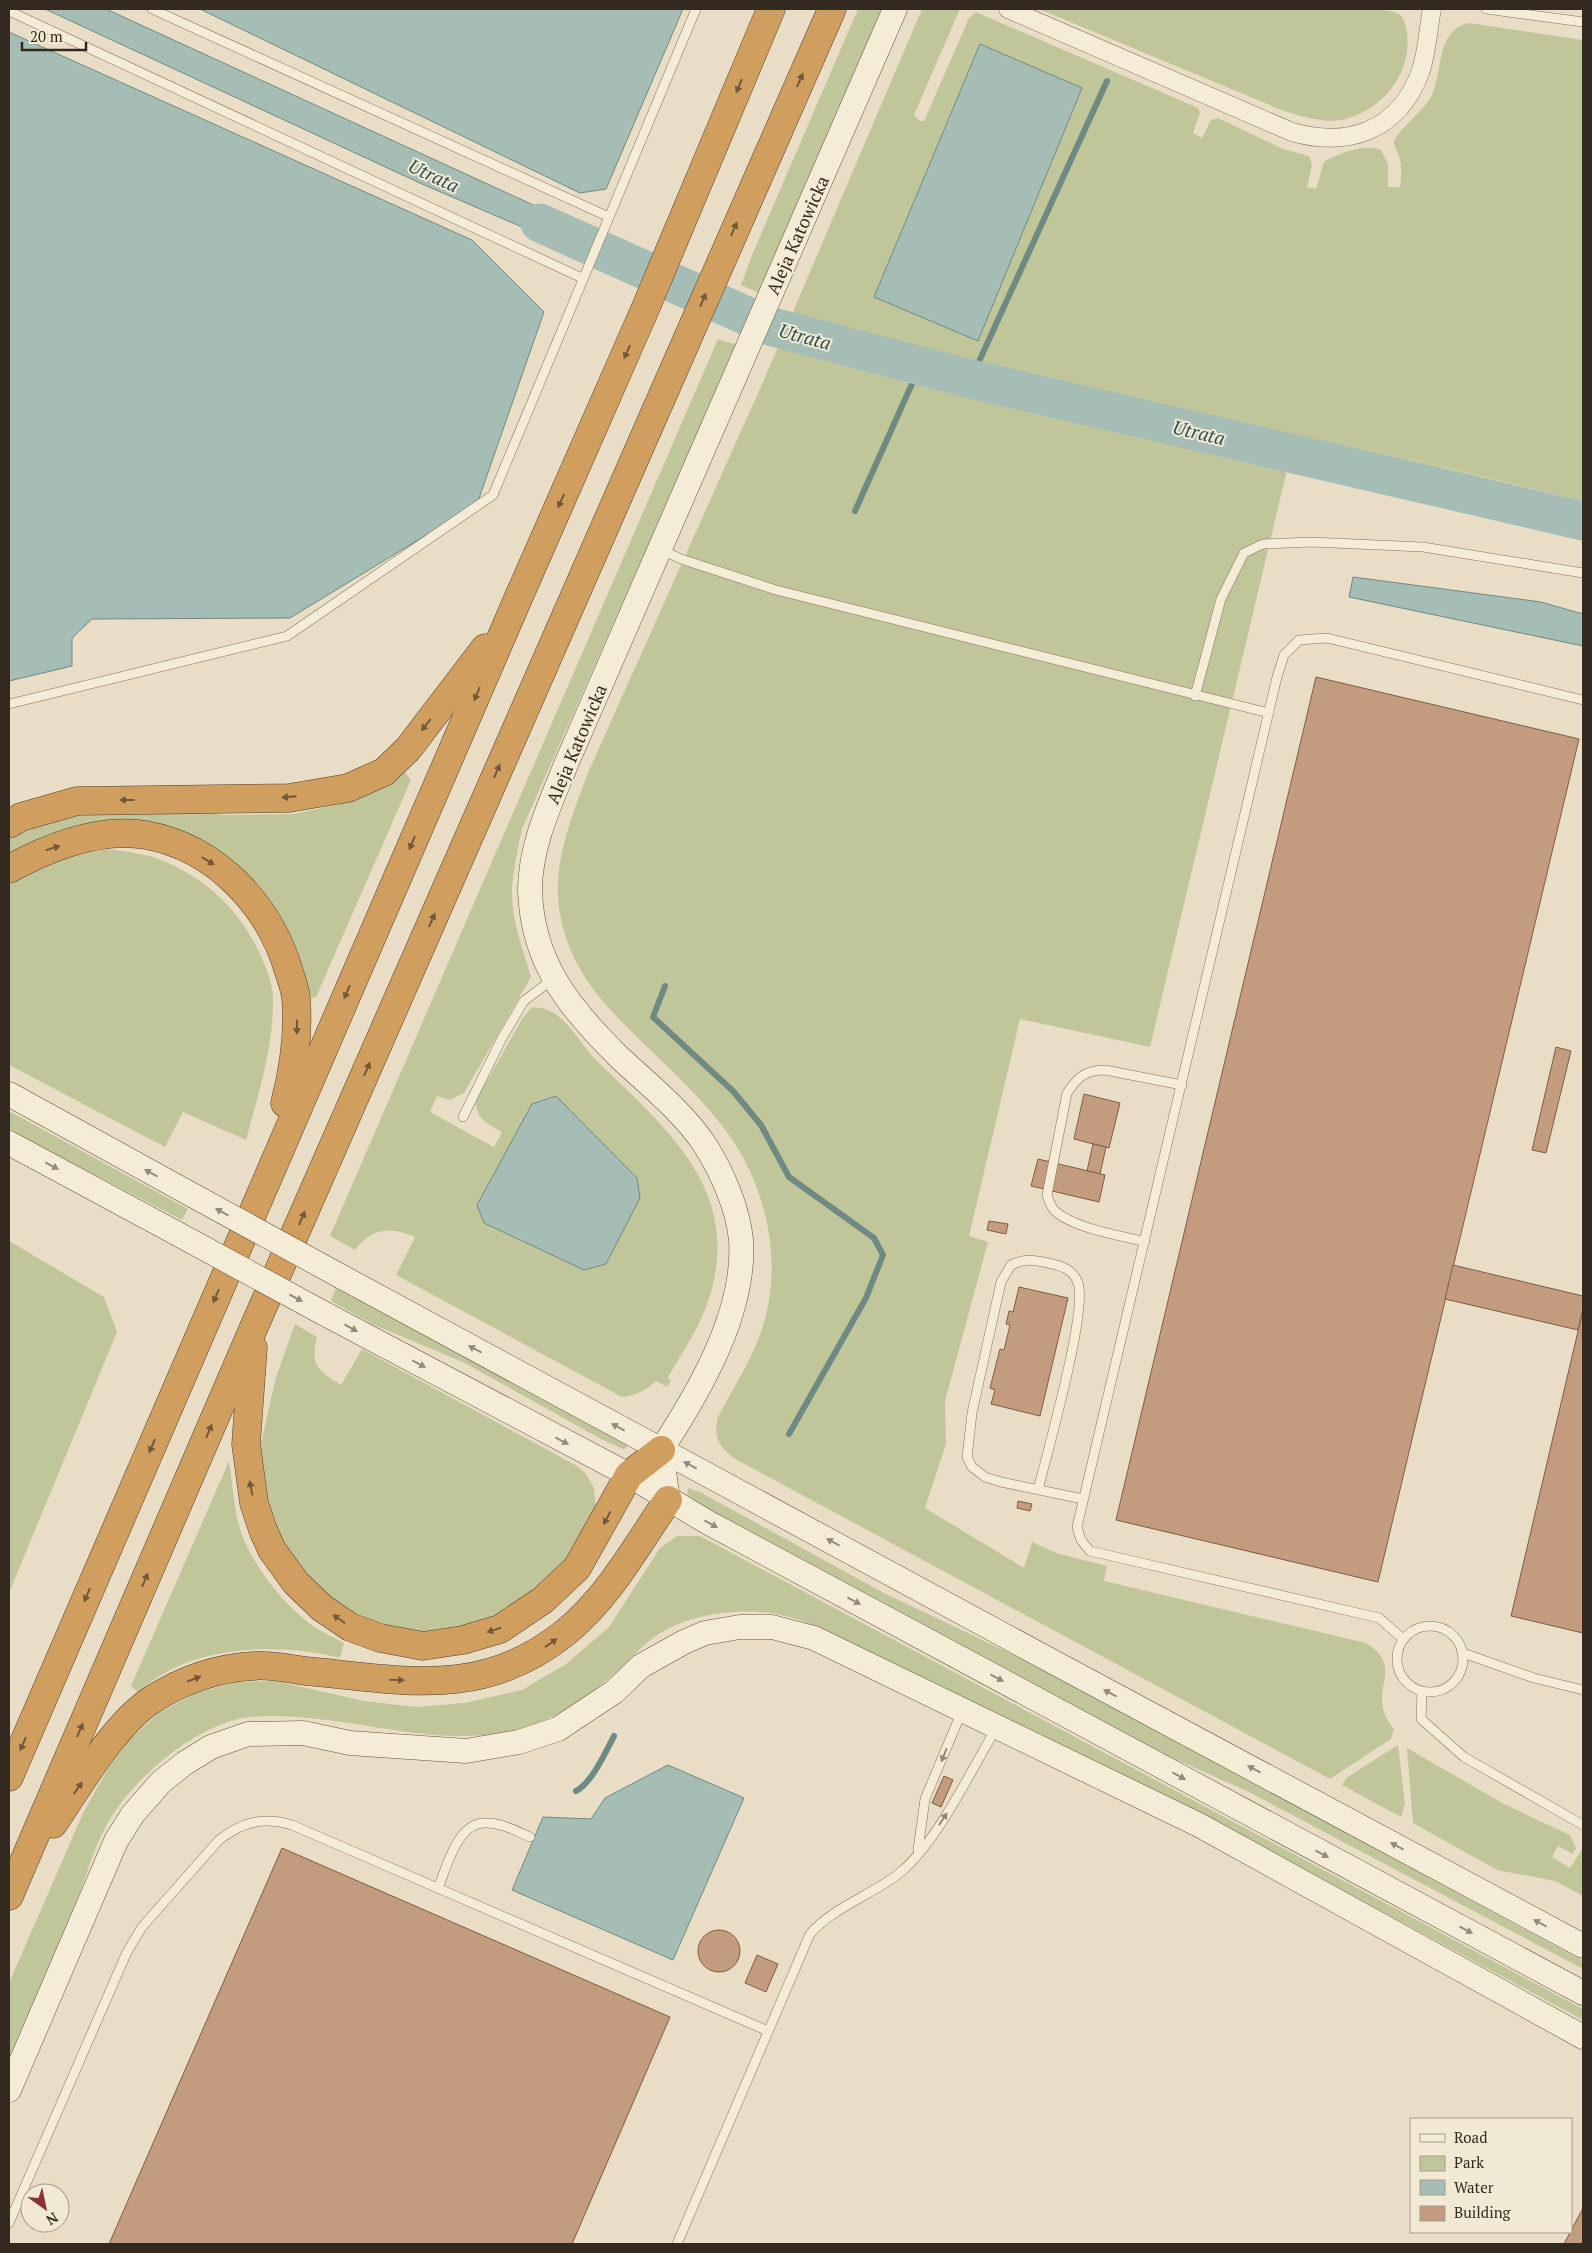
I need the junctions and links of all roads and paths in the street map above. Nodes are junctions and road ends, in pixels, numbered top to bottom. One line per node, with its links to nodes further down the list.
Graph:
1 (152, 9): 11 (lane)
2 (696, 9): 11 (lane)
3 (771, 9): 15 (highway, one-way to 15)
4 (832, 9): 29 (highway, one-way to 4)
5 (896, 9): 13 (street, Aleja Katowicka)
6 (1008, 9): 7 (street)
7 (1432, 9)
8 (1486, 9): 10 (lane)
9 (9, 11): 12 (lane)
10 (1583, 22)
11 (609, 217): 12 (lane)
12 (582, 278): 18 (lane)
13 (660, 549): 16 (lane); 22 (street, Aleja Katowicka)
14 (1583, 573): 16 (lane)
15 (517, 601): 20 (highway, one-way to 20); 27 (highway, one-way to 27)
16 (1195, 696): 19 (lane)
17 (1583, 700): 19 (lane)
18 (9, 704)
19 (1269, 713): 23 (lane)
20 (9, 824)
21 (9, 869): 27 (highway, one-way to 27)
22 (553, 979): 25 (lane); 30 (street, Aleja Katowicka)
23 (1182, 1085): 28 (lane); 28 (lane)
24 (9, 1094): 30 (street, one-way to 24, bridge)
25 (463, 1117)
26 (9, 1143): 31 (street, one-way to 31, bridge)
27 (263, 1187): 41 (highway, one-way to 41)
28 (1145, 1242): 33 (lane)
29 (254, 1327): 31 (highway, one-way to 29); 45 (highway, one-way to 29)
30 (660, 1450): 31 (highway); 34 (street); 48 (street, one-way to 30)
31 (629, 1475): 34 (street)
32 (1038, 1490): 32 (lane); 33 (lane)
33 (1083, 1499): 35 (lane)
34 (668, 1500): 45 (highway, one-way to 34); 49 (street, one-way to 49)
35 (1403, 1639): 36 (lane); 38 (lane)
36 (1463, 1653): 37 (lane); 38 (lane)
37 (1583, 1690)
38 (1422, 1692): 42 (lane)
39 (962, 1710): 40 (street); 44 (lane, one-way to 44); 52 (street)
40 (997, 1727): 44 (lane, one-way to 40); 51 (street)
41 (9, 1777)
42 (1583, 1825)
43 (530, 1837): 46 (lane)
44 (918, 1853): 50 (lane)
45 (20, 1871): 47 (highway)
46 (438, 1888): 50 (lane); 53 (lane)
47 (9, 1896)
48 (1583, 1946)
49 (1583, 1994)
50 (768, 2031): 54 (lane)
51 (1583, 2037)
52 (9, 2090)
53 (9, 2223)
54 (677, 2244)

